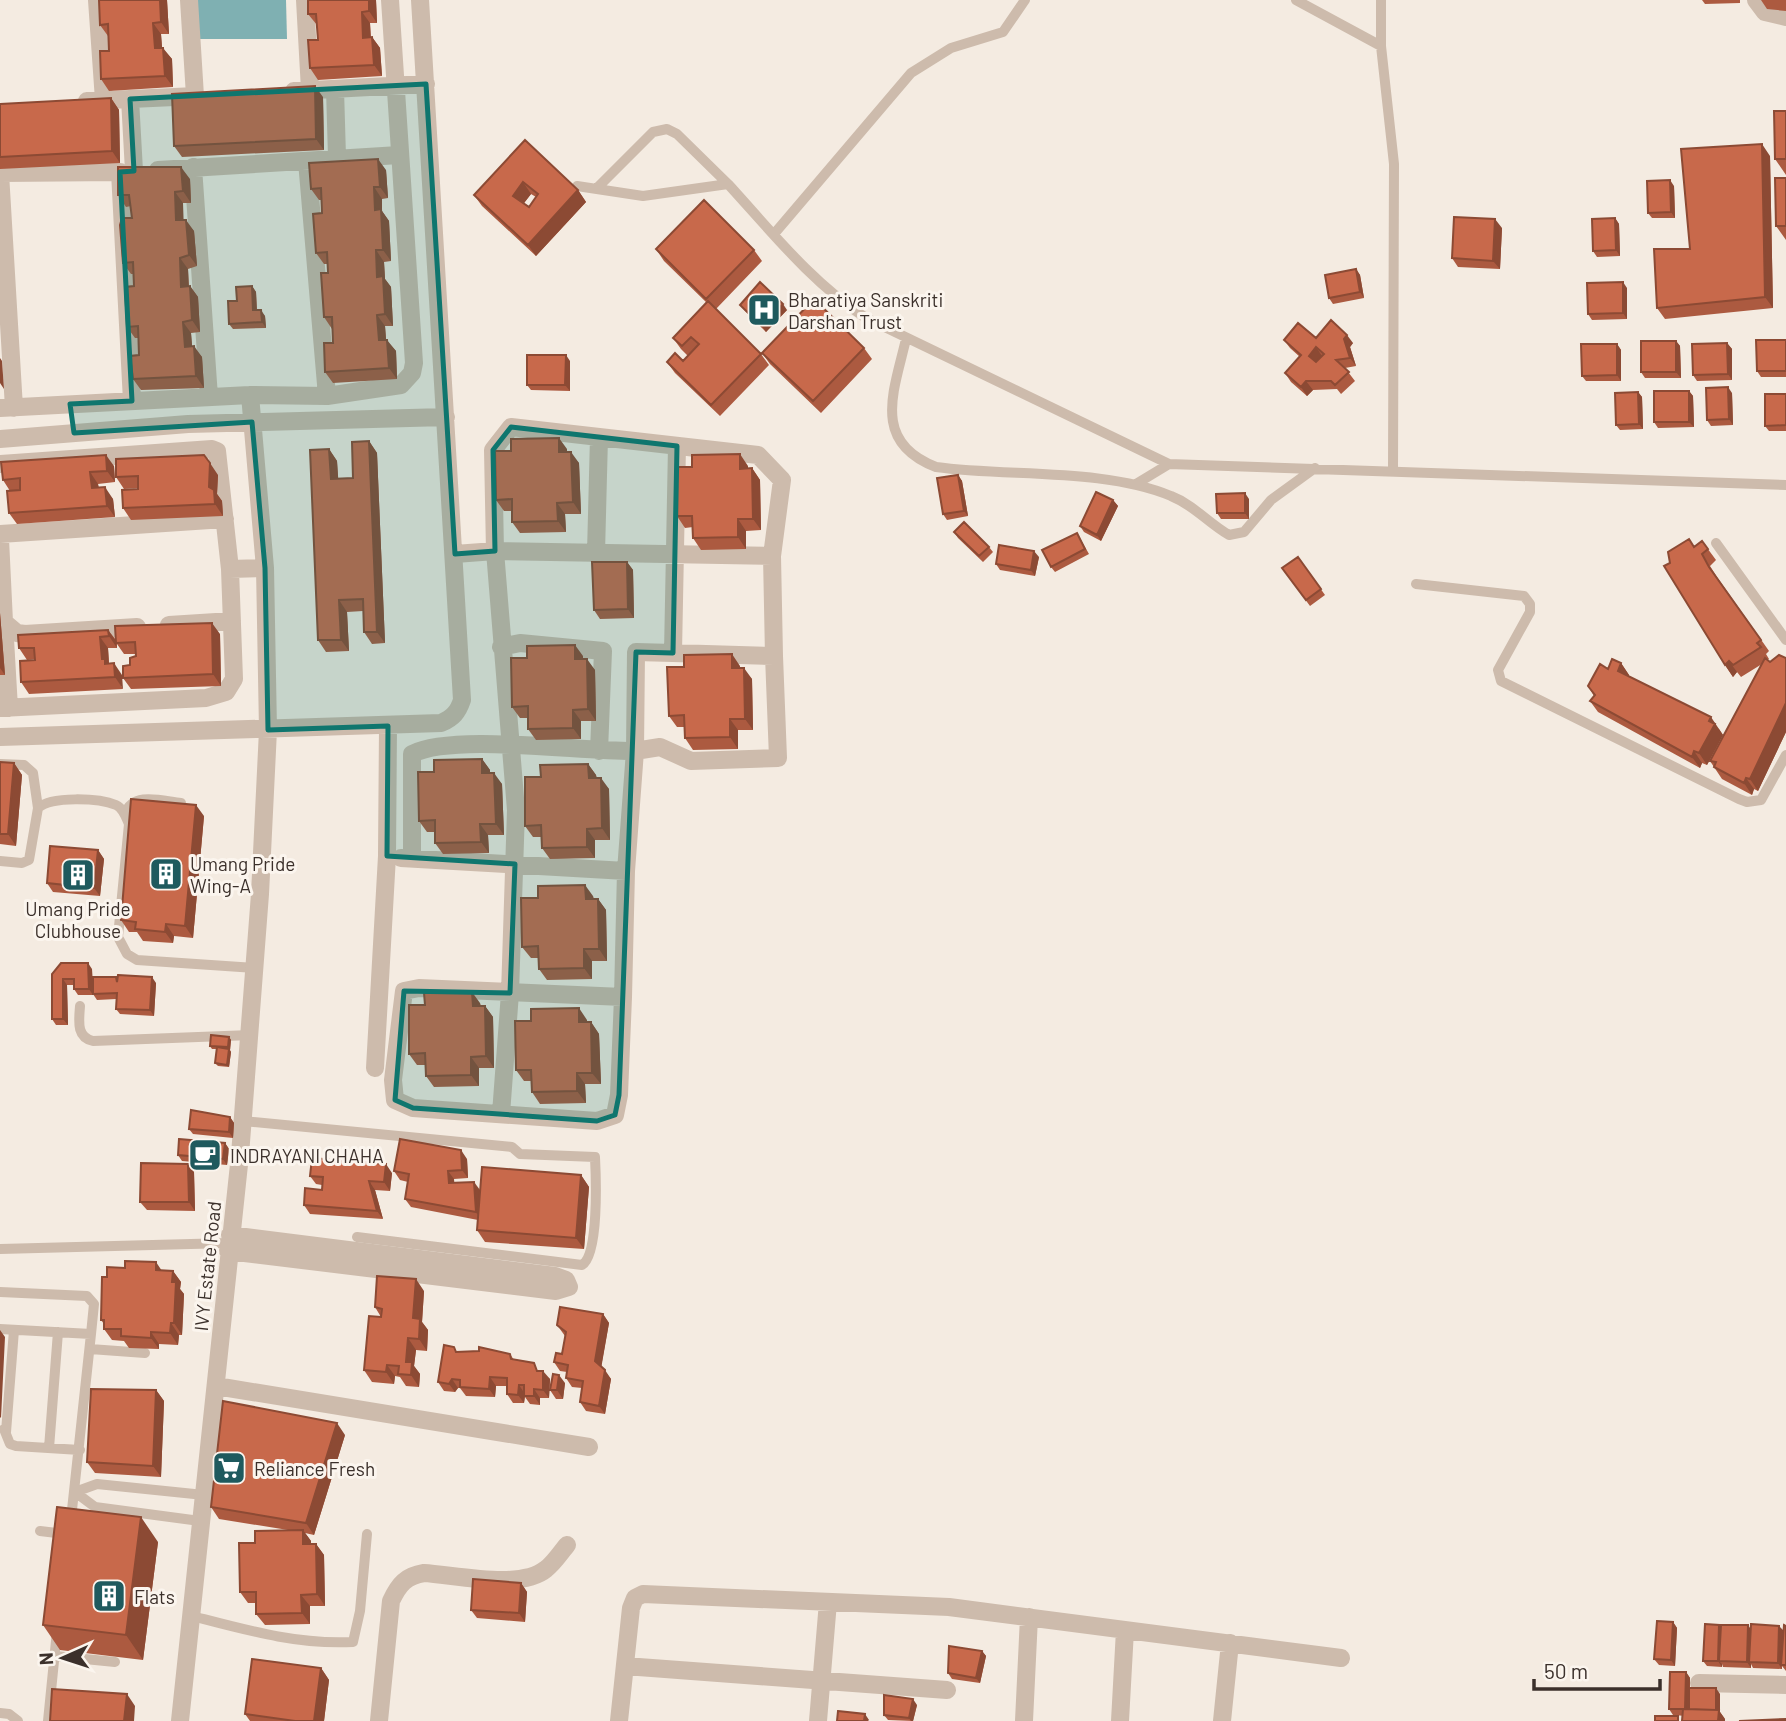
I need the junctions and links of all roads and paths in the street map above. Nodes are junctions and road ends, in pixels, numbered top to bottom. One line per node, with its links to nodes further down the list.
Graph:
1 (97, 0): 21 (street)
2 (189, 0): 18 (street)
3 (305, 0): 15 (street)
4 (390, 0): 13 (street)
5 (420, 0): 12 (street)
6 (1025, 0): 33 (lane)
7 (1296, 0): 11 (lane)
8 (1381, 0): 11 (lane)
9 (1756, 0): 10 (street)
10 (1786, 17)
11 (1381, 46): 50 (lane)
12 (426, 85): 13 (street); 41 (street)
13 (395, 86): 14 (street); 24 (street)
14 (335, 89): 15 (street); 25 (street)
15 (310, 90): 16 (street)
16 (272, 92)
17 (220, 94): 18 (street)
18 (195, 96): 19 (street)
19 (173, 97): 20 (street); 23 (street)
20 (130, 99): 21 (street); 28 (street)
21 (104, 100): 22 (street)
22 (65, 102)
23 (174, 121)
24 (399, 155): 25 (street); 36 (street)
25 (337, 157): 26 (street)
26 (307, 160): 27 (street); 36 (street)
27 (182, 164): 28 (street); 37 (street)
28 (127, 172): 29 (street); 38 (street)
29 (0, 173): 40 (street)
30 (728, 184): 32 (lane); 32 (lane); 33 (lane)
31 (577, 186): 32 (lane)
32 (596, 189)
33 (774, 234): 34 (lane)
34 (906, 339): 48 (lane); 51 (lane)
35 (250, 395): 36 (street); 37 (street); 42 (street, IVY Estate Road)
36 (327, 396)
37 (209, 397): 38 (street)
38 (132, 401): 39 (street)
39 (70, 404): 40 (street); 43 (street)
40 (7, 408)
41 (446, 417): 42 (street); 58 (street)
42 (253, 422): 43 (street); 61 (street, IVY Estate Road)
43 (74, 433): 45 (street)
44 (599, 437): 46 (street); 56 (street); 57 (street)
45 (0, 439)
46 (677, 446): 59 (street); 60 (street)
47 (0, 464): 53 (street)
48 (1170, 464): 49 (lane); 51 (lane)
49 (1315, 468): 50 (lane); 51 (lane)
50 (1393, 470): 52 (lane)
51 (1136, 484)
52 (1786, 485)
53 (225, 519): 54 (street); 62 (street)
54 (0, 537): 65 (street)
55 (1716, 543): 66 (lane)
56 (495, 551): 57 (street); 58 (street); 67 (street)
57 (596, 553): 59 (street)
58 (455, 554): 73 (street)
59 (675, 555): 60 (street); 70 (street)
60 (772, 556): 71 (street)
61 (265, 568): 62 (street); 74 (street, IVY Estate Road)
62 (230, 569): 64 (street)
63 (1416, 584): 79 (lane)
64 (232, 621): 65 (street); 72 (street)
65 (4, 622): 72 (street)
66 (1786, 640)
67 (501, 647): 68 (street); 76 (street)
68 (603, 651): 69 (street); 77 (street)
69 (636, 652): 70 (street); 78 (street)
70 (673, 653): 71 (street)
71 (774, 656): 78 (street)
72 (5, 708)
73 (388, 726): 74 (street); 84 (street)
74 (268, 730): 75 (street); 89 (street, IVY Estate Road)
75 (0, 737)
76 (513, 746): 77 (street); 85 (street); 87 (street)
77 (599, 751): 78 (street)
78 (635, 751): 88 (street)
79 (1786, 755)
80 (0, 764): 82 (lane)
81 (181, 803): 83 (lane)
82 (38, 808): 83 (lane); 86 (lane)
83 (125, 814): 89 (lane)
84 (387, 856): 85 (street); 94 (street)
85 (412, 859): 87 (street)
86 (0, 861)
87 (515, 864): 88 (street); 90 (street)
88 (626, 871): 91 (street)
89 (255, 968): 93 (street, IVY Estate Road)
90 (510, 993): 91 (street); 95 (street); 95 (street)
91 (623, 996): 95 (street)
92 (80, 1006): 93 (lane)
93 (251, 1035): 96 (street, IVY Estate Road)
94 (375, 1068)
95 (501, 1114)
96 (243, 1121): 98 (street, IVY Estate Road); 100 (lane)
97 (357, 1237): 100 (lane)
98 (229, 1243): 99 (lane); 100 (street); 108 (street, IVY Estate Road)
99 (0, 1248)
100 (404, 1258): 100 (street)
101 (0, 1292): 105 (lane)
102 (0, 1329): 103 (lane)
103 (14, 1330): 104 (lane); 111 (lane)
104 (58, 1332): 105 (lane); 113 (lane)
105 (91, 1334): 106 (lane)
106 (90, 1349): 107 (lane); 109 (lane)
107 (145, 1353)
108 (216, 1387): 112 (street); 116 (street, IVY Estate Road)
109 (86, 1389): 110 (lane); 114 (lane)
110 (100, 1389)
111 (3, 1430): 113 (lane)
112 (589, 1447)
113 (49, 1448): 114 (lane)
114 (80, 1450): 115 (lane)
115 (75, 1492): 116 (lane); 117 (lane); 119 (lane)
116 (204, 1495): 117 (street, IVY Estate Road)
117 (200, 1521): 124 (street, IVY Estate Road)
118 (40, 1531): 119 (lane)
119 (69, 1534): 122 (lane)
120 (368, 1534): 124 (lane)
121 (568, 1545): 143 (street)
122 (67, 1546)
123 (828, 1602): 125 (street); 132 (street); 133 (street)
124 (192, 1616): 142 (street, IVY Estate Road)
125 (1029, 1618): 127 (street); 146 (street)
126 (59, 1619): 129 (lane)
127 (1125, 1630): 128 (street); 147 (street)
128 (1230, 1643): 130 (street); 148 (street)
129 (55, 1656): 131 (lane); 137 (lane)
130 (1341, 1658)
131 (115, 1662)
132 (625, 1667): 133 (street); 144 (street)
133 (822, 1681): 136 (street); 145 (street)
134 (1699, 1683): 135 (street)
135 (1786, 1685)
136 (947, 1690)
137 (51, 1692): 138 (lane); 141 (lane)
138 (63, 1693)
139 (0, 1713): 140 (lane)
140 (18, 1721)
141 (48, 1721)
142 (180, 1721)
143 (379, 1721)
144 (619, 1721)
145 (818, 1721)
146 (1024, 1721)
147 (1120, 1721)
148 (1222, 1721)

